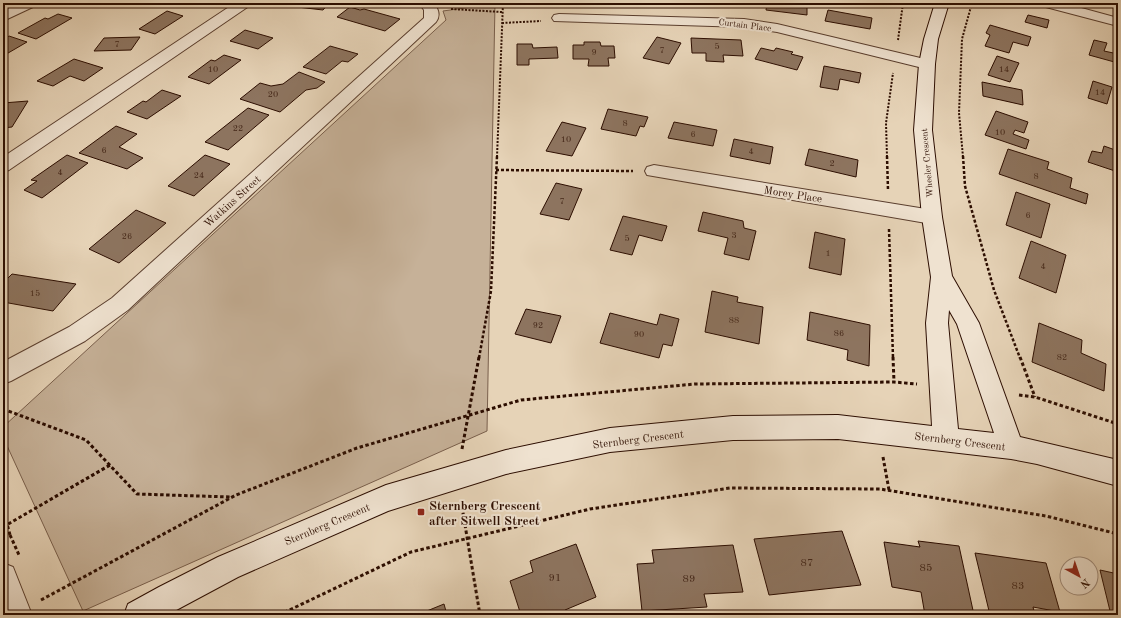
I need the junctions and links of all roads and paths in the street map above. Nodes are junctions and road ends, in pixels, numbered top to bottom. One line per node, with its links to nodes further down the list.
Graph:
1 (30, 3): 9 (street)
2 (244, 3): 14 (street)
3 (503, 3): 8 (path)
4 (942, 3): 13 (street, Wheeler Crescent)
5 (972, 3): 23 (path)
6 (1046, 3): 11 (street)
7 (428, 6): 8 (path); 19 (street, Watkins Street)
8 (502, 12): 12 (path)
9 (3, 18)
10 (559, 18): 12 (path); 13 (street, Curtain Place)
11 (1118, 22)
12 (502, 24): 15 (path)
13 (927, 64): 17 (street, Wheeler Crescent)
14 (3, 166)
15 (496, 170): 16 (path); 22 (path)
16 (654, 171): 17 (street, Morey Place)
17 (932, 217): 18 (street, Wheeler Crescent)
18 (942, 277): 25 (street, Wheeler Crescent); 26 (street, Wheeler Crescent)
19 (3, 374)
20 (894, 382): 22 (path)
21 (3, 409): 27 (path)
22 (468, 415): 29 (path); 31 (path)
23 (1118, 424)
24 (879, 431): 25 (street, Sternberg Crescent); 29 (street, Sternberg Crescent); 30 (path)
25 (946, 439): 26 (street, Sternberg Crescent)
26 (1011, 447): 28 (street, Sternberg Crescent)
27 (110, 465): 31 (path); 33 (path)
28 (1118, 473)
29 (457, 477): 36 (path); 39 (street, Sternberg Crescent)
30 (889, 490): 34 (path); 36 (path)
31 (231, 497): 38 (path)
32 (3, 515): 35 (path, bridge)
33 (3, 527)
34 (1118, 534)
35 (10, 535)
36 (467, 538): 40 (path); 41 (path)
37 (3, 577): 38 (street)
38 (16, 614)
39 (139, 615)
40 (279, 615)
41 (480, 615)

